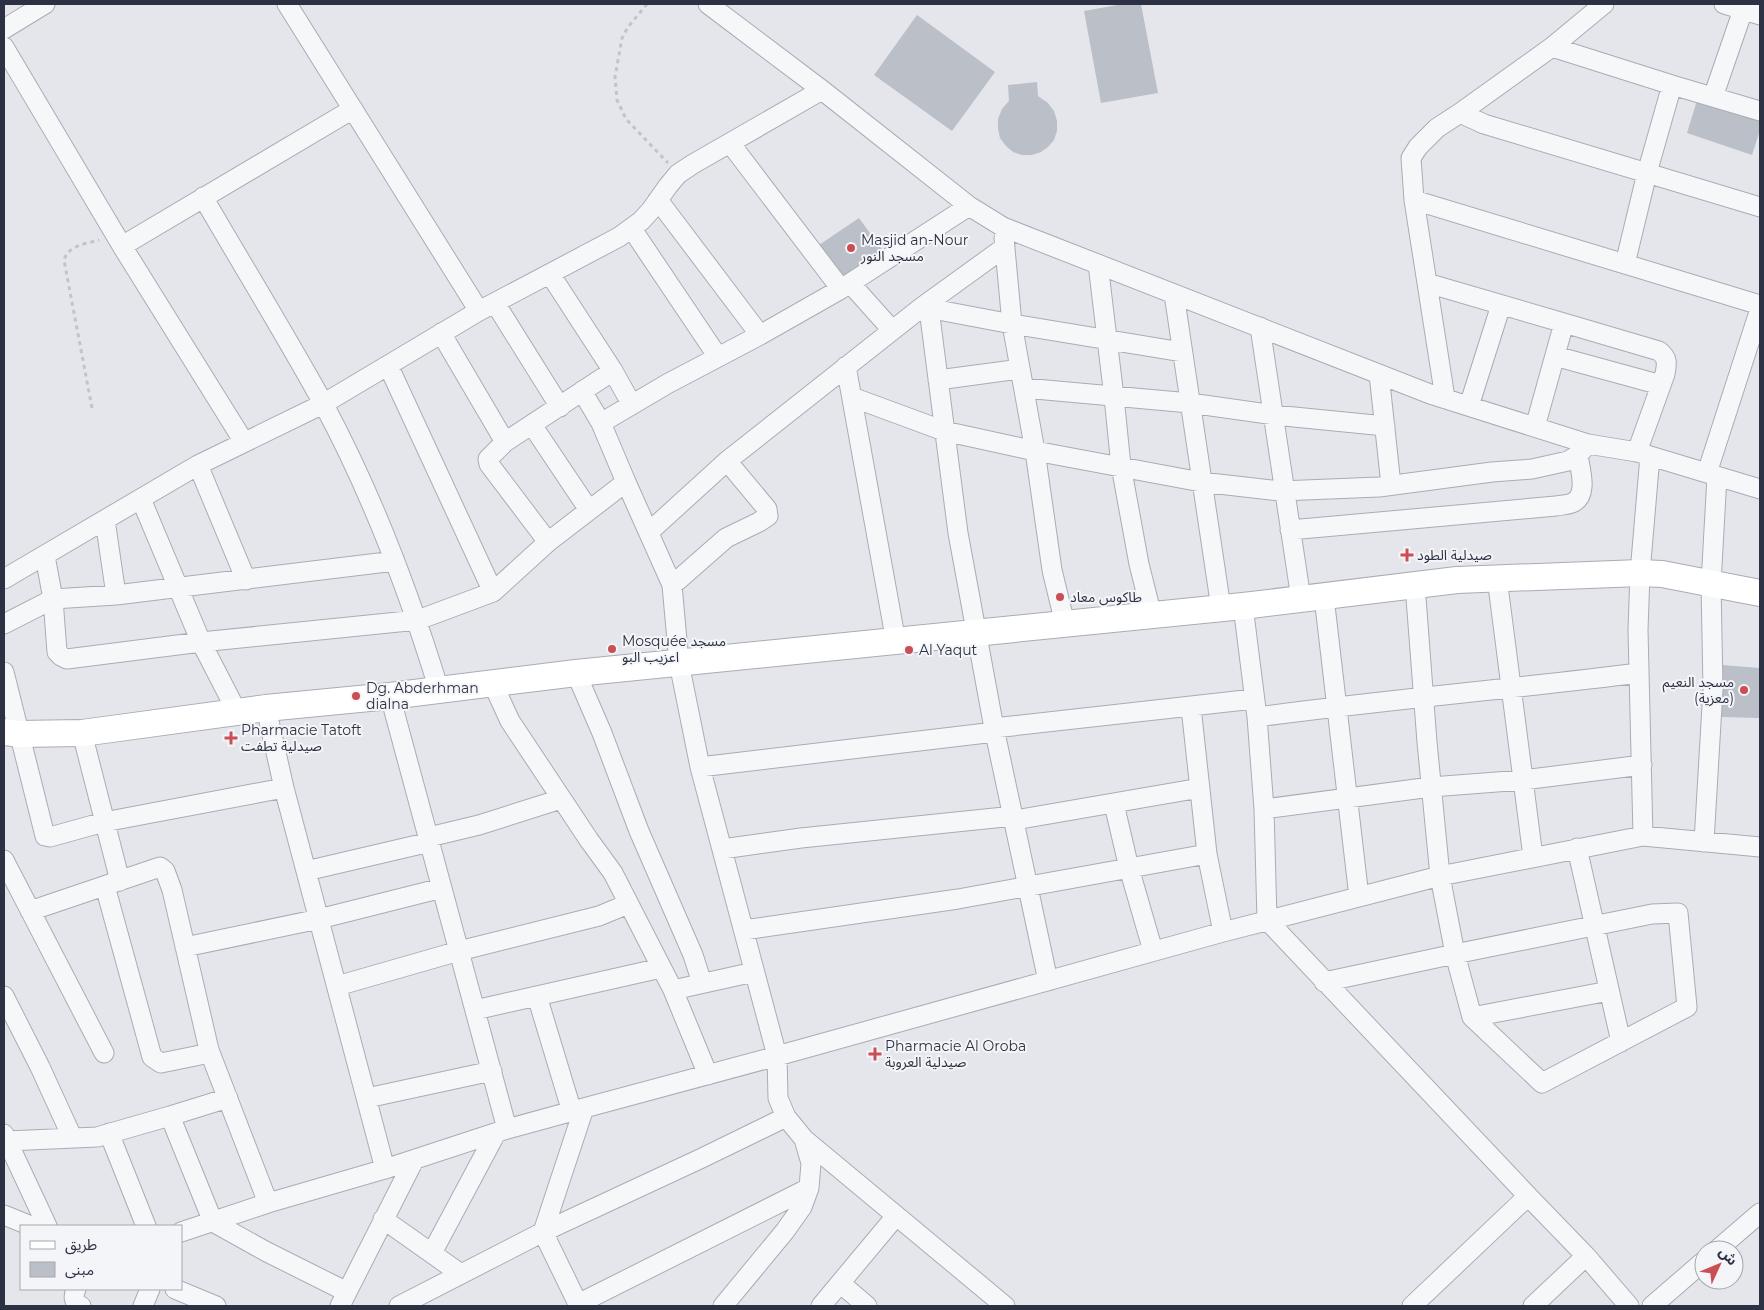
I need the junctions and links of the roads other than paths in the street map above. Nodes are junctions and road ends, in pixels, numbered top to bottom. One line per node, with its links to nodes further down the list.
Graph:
1 (45, 4): 7 (street)
2 (287, 4): 13 (street)
3 (708, 4): 11 (street)
4 (1604, 4): 9 (street)
5 (1724, 4): 6 (street)
6 (1751, 12): 12 (street)
7 (4, 29)
8 (4, 46): 25 (street)
9 (1552, 47): 10 (street); 15 (street)
10 (1672, 84): 12 (street); 17 (street)
11 (822, 90): 16 (street); 21 (street)
12 (1713, 97): 14 (street)
13 (353, 109): 18 (street); 38 (street)
14 (1760, 111)
15 (1460, 113): 17 (street); 20 (street)
16 (730, 143): 19 (street); 31 (street)
17 (1647, 173): 22 (street); 28 (street)
18 (203, 197): 25 (street); 62 (street)
19 (658, 200): 24 (street); 44 (street)
20 (1414, 200): 28 (street); 30 (street)
21 (969, 206): 23 (street); 31 (street)
22 (1760, 207)
23 (1003, 227): 26 (street); 27 (street)
24 (632, 229): 29 (street); 48 (street)
25 (119, 240): 72 (street)
26 (1005, 247): 36 (street); 40 (street)
27 (1098, 264): 32 (street); 45 (street)
28 (1625, 264): 35 (street)
29 (550, 274): 33 (street); 52 (street)
30 (1427, 283): 34 (street); 60 (street)
31 (845, 286): 42 (street); 44 (street)
32 (1174, 294): 41 (street); 46 (street)
33 (496, 302): 38 (street); 64 (street)
34 (1501, 305): 39 (street); 65 (street)
35 (1760, 305)
36 (926, 308): 40 (street); 42 (street); 54 (street)
37 (1760, 310): 80 (street)
38 (479, 311): 43 (street)
39 (1564, 323): 47 (street); 55 (street)
40 (1012, 324): 45 (street); 51 (street)
41 (1260, 328): 53 (street); 66 (street)
42 (892, 330): 50 (street)
43 (440, 333): 49 (street); 73 (street)
44 (760, 335): 48 (street)
45 (1107, 341): 46 (street); 59 (street)
46 (1182, 352): 61 (street)
47 (1554, 356): 55 (street); 70 (street)
48 (718, 357): 63 (street)
49 (388, 365): 62 (street); 102 (street)
50 (846, 366): 58 (street); 77 (street)
51 (1020, 369): 54 (street); 56 (street)
52 (613, 371): 57 (street); 63 (street)
53 (1379, 374): 60 (street); 69 (street)
54 (938, 380): 71 (street)
55 (1661, 385): 76 (street)
56 (1024, 388): 59 (street); 75 (street)
57 (582, 391): 64 (street); 67 (street)
58 (852, 397): 71 (street); 114 (street)
59 (1114, 397): 61 (street); 79 (street)
60 (1445, 398): 65 (street)
61 (1190, 403): 66 (street); 82 (street)
62 (323, 404): 72 (street); 93 (street)
63 (632, 405): 67 (street)
64 (560, 406): 68 (street)
65 (1469, 406): 70 (street)
66 (1274, 415): 69 (street); 85 (street)
67 (601, 423): 81 (street)
68 (532, 425): 73 (street); 87 (street)
69 (1385, 426): 83 (street)
70 (1534, 426): 74 (street)
71 (944, 431): 75 (street); 112 (street)
72 (244, 442): 78 (street)
73 (505, 442): 91 (street)
74 (1583, 449): 76 (street); 83 (street); 89 (street)
75 (1035, 451): 79 (street); 111 (street)
76 (1644, 454): 80 (street); 94 (street)
77 (727, 460): 90 (street); 98 (street)
78 (198, 465): 86 (street); 97 (street)
79 (1121, 466): 82 (street); 108 (street)
80 (1712, 475): 84 (street); 99 (street)
81 (626, 482): 87 (street); 90 (street)
82 (1201, 482): 85 (street); 107 (street)
83 (1391, 485): 85 (street)
84 (1760, 489)
85 (1284, 490): 89 (street)
86 (140, 499): 88 (street); 101 (street)
87 (589, 510): 91 (street)
88 (105, 520): 92 (street); 104 (street)
89 (1290, 530): 105 (street)
90 (649, 532): 115 (street)
91 (548, 542): 102 (street)
92 (45, 556): 96 (street); 106 (street)
93 (394, 561): 97 (street); 109 (street)
94 (1640, 573): 95 (main road); 99 (main road); 118 (street)
95 (1497, 578): 100 (main road); 120 (street)
96 (4, 579)
97 (246, 580): 101 (street)
98 (677, 581)
99 (1712, 584): 103 (main road); 146 (street)
100 (1415, 585): 105 (main road); 123 (street)
101 (177, 588): 104 (street); 113 (street)
102 (493, 592): 109 (street)
103 (1760, 593)
104 (116, 595): 106 (street)
105 (1312, 598): 107 (main road); 124 (street)
106 (53, 599): 110 (street); 113 (street)
107 (1232, 607): 108 (main road); 127 (street)
108 (1152, 616): 111 (main road)
109 (418, 620): 113 (street); 121 (street)
110 (4, 624)
111 (1065, 624): 112 (main road)
112 (976, 633): 114 (main road); 129 (street)
113 (201, 642): 128 (street)
114 (896, 642): 115 (main road)
115 (679, 664): 117 (main road); 133 (street)
116 (4, 672): 130 (street)
117 (576, 673): 119 (main road); 175 (street)
118 (1639, 673): 120 (street); 132 (street)
119 (493, 684): 121 (main road); 139 (street)
120 (1512, 689): 123 (street); 134 (street)
121 (439, 690): 122 (main road)
122 (390, 696): 126 (main road); 145 (street)
123 (1424, 698): 124 (street); 135 (street)
124 (1336, 706): 127 (street); 138 (street)
125 (1191, 707): 127 (street); 129 (street); 137 (street)
126 (266, 708): 128 (main road); 136 (street)
127 (1256, 708): 141 (street)
128 (237, 712): 131 (main road)
129 (994, 730): 133 (street); 142 (street)
130 (11, 733): 131 (main road); 143 (street)
131 (82, 733): 143 (street)
132 (1642, 765): 134 (street); 144 (street)
133 (700, 767): 149 (street)
134 (1523, 780): 135 (street); 151 (street)
135 (1432, 787): 138 (street); 155 (street)
136 (284, 788): 143 (street); 154 (street)
137 (1200, 788): 140 (street); 150 (street)
138 (1347, 797): 141 (street); 159 (street)
139 (561, 799): 145 (street); 160 (street)
140 (1114, 804): 142 (street); 153 (street)
141 (1264, 809): 163 (street)
142 (1014, 818): 149 (street); 157 (street)
143 (104, 822): 156 (street)
144 (1644, 836): 146 (street); 148 (street)
145 (429, 840): 154 (street); 158 (street)
146 (1704, 842): 147 (street)
147 (1760, 847)
148 (1577, 848): 151 (street); 164 (street)
149 (722, 849): 165 (street)
150 (1207, 854): 153 (street); 166 (street)
151 (1533, 857): 155 (street)
152 (4, 862): 161 (street)
153 (1129, 868): 157 (street); 169 (street)
154 (306, 871): 162 (street)
155 (1440, 876): 159 (street); 170 (street)
156 (112, 883): 161 (street); 167 (street); 185 (street)
157 (1028, 886): 165 (street); 173 (street)
158 (442, 888): 162 (street); 168 (street)
159 (1358, 897): 163 (street)
160 (628, 904): 168 (street); 171 (street)
161 (30, 911): 184 (street)
162 (319, 920): 167 (street); 176 (street)
163 (1267, 920): 166 (street); 174 (street)
164 (1594, 926): 170 (street); 178 (street); 183 (street)
165 (744, 930): 172 (street)
166 (1223, 932): 169 (street)
167 (185, 947): 185 (street)
168 (459, 951): 176 (street); 181 (street)
169 (1154, 951): 173 (street)
170 (1455, 954): 174 (street); 182 (street)
171 (661, 968): 177 (street); 180 (street)
172 (754, 972): 175 (street); 186 (street)
173 (1048, 981): 186 (street)
174 (1324, 982): 202 (street)
175 (702, 983): 177 (street)
176 (337, 986): 190 (street)
177 (673, 990): 188 (street)
178 (1609, 991): 182 (street); 183 (street)
179 (4, 996): 197 (street)
180 (537, 996): 181 (street); 191 (street)
181 (475, 1010): 187 (street)
182 (1472, 1017): 183 (street)
183 (1621, 1042)
184 (104, 1053)
185 (210, 1053): 189 (street)
186 (777, 1056): 188 (street); 193 (street)
187 (492, 1071): 190 (street); 194 (street)
188 (708, 1075): 191 (street)
189 (228, 1098): 192 (street); 203 (street)
190 (367, 1098): 200 (street)
191 (578, 1110): 194 (street); 213 (street)
192 (170, 1116): 195 (street); 208 (street)
193 (786, 1117): 198 (street); 213 (street)
194 (501, 1131): 199 (street); 215 (street)
195 (110, 1133): 197 (street); 211 (street)
196 (5, 1138): 197 (street); 210 (street)
197 (72, 1138)
198 (804, 1139): 201 (street); 206 (street)
199 (414, 1160): 200 (street); 207 (street)
200 (386, 1169): 203 (street)
201 (810, 1188): 224 (street); 225 (street)
202 (1528, 1196): 216 (street); 233 (street)
203 (268, 1203): 208 (street)
204 (1760, 1214): 214 (street)
205 (4, 1215): 209 (street)
206 (896, 1216): 219 (street); 232 (street)
207 (383, 1219): 215 (street); 223 (street)
208 (213, 1222): 212 (street); 223 (street)
209 (29, 1225)
210 (47, 1225)
211 (146, 1225)
212 (182, 1232)
213 (542, 1232): 218 (street); 225 (street)
214 (1730, 1240)
215 (432, 1253): 218 (street)
216 (1586, 1256): 234 (street); 235 (street)
217 (1694, 1270): 236 (street)
218 (461, 1274): 229 (street)
219 (840, 1283): 230 (street); 231 (street)
220 (76, 1290): 226 (street)
221 (150, 1290): 227 (street)
222 (177, 1290): 228 (street)
223 (343, 1299)
224 (730, 1304)
225 (579, 1305)
226 (81, 1306)
227 (143, 1306)
228 (212, 1306)
229 (399, 1306)
230 (821, 1306)
231 (867, 1306)
232 (1005, 1306)
233 (1412, 1306)
234 (1533, 1306)
235 (1629, 1306)
236 (1652, 1306)

